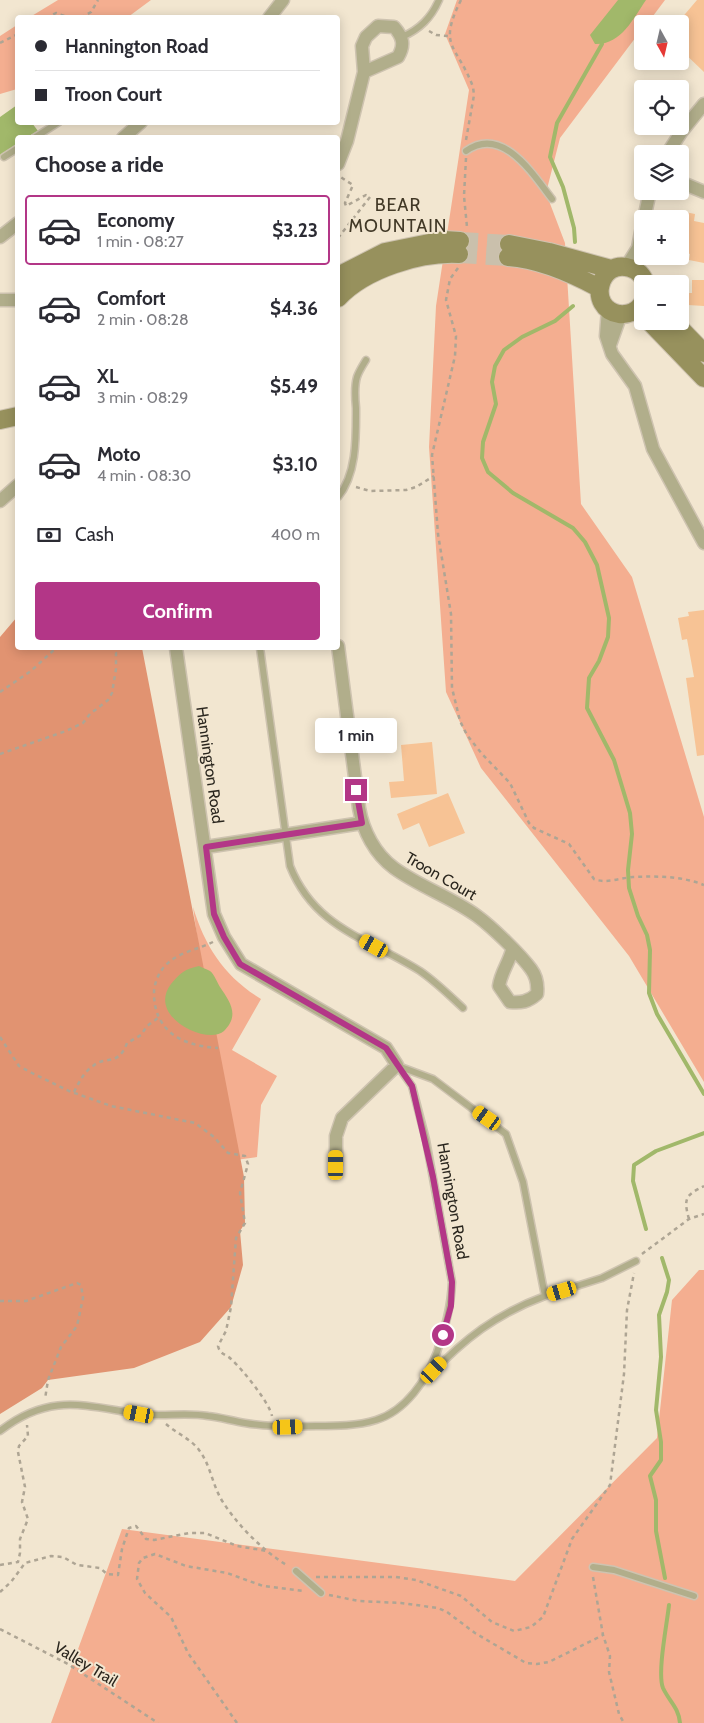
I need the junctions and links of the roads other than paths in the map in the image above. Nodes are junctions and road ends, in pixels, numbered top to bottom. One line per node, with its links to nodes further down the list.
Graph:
1 (283, 0): 3 (street)
2 (439, 0): 4 (lane)
3 (271, 15)
4 (402, 37): 5 (street); 5 (street)
5 (364, 72): 15 (street)
6 (704, 104): 11 (street)
7 (54, 125): 9 (lane)
8 (138, 125): 10 (street)
9 (39, 135)
10 (126, 135)
11 (673, 145)
12 (15, 150): 14 (lane)
13 (466, 151): 18 (lane)
14 (4, 157)
15 (340, 159)
16 (689, 186): 17 (street)
17 (704, 192)
18 (552, 199)
19 (15, 225): 20 (street)
20 (0, 237)
21 (631, 273): 23 (street); 23 (street)
22 (340, 275): 24 (street)
23 (599, 288): 27 (street)
24 (340, 295)
25 (0, 300): 26 (street)
26 (15, 300)
27 (633, 313): 31 (street); 39 (street)
28 (682, 330): 29 (street)
29 (704, 353)
30 (366, 360): 37 (lane)
31 (704, 378)
32 (15, 417): 33 (street)
33 (0, 420)
34 (15, 429): 35 (street)
35 (0, 433)
36 (15, 488): 38 (street)
37 (340, 494)
38 (0, 501)
39 (704, 543)
40 (176, 650): 45 (street, Hannington Road)
41 (260, 650): 44 (lane)
42 (339, 650): 43 (street, Troon Court)
43 (362, 823): 44 (street); 46 (street, Troon Court)
44 (286, 836): 45 (street); 47 (lane)
45 (206, 847): 48 (street, Hannington Road)
46 (512, 950)
47 (463, 1008)
48 (397, 1065): 49 (street); 51 (lane); 52 (lane, Hannington Road)
49 (336, 1165)
50 (636, 1261): 51 (lane)
51 (544, 1296): 52 (lane)
52 (422, 1383): 53 (lane, Hannington Road)
53 (0, 1431)
54 (593, 1568): 57 (lane)
55 (296, 1571): 56 (lane)
56 (321, 1593)
57 (694, 1596)

